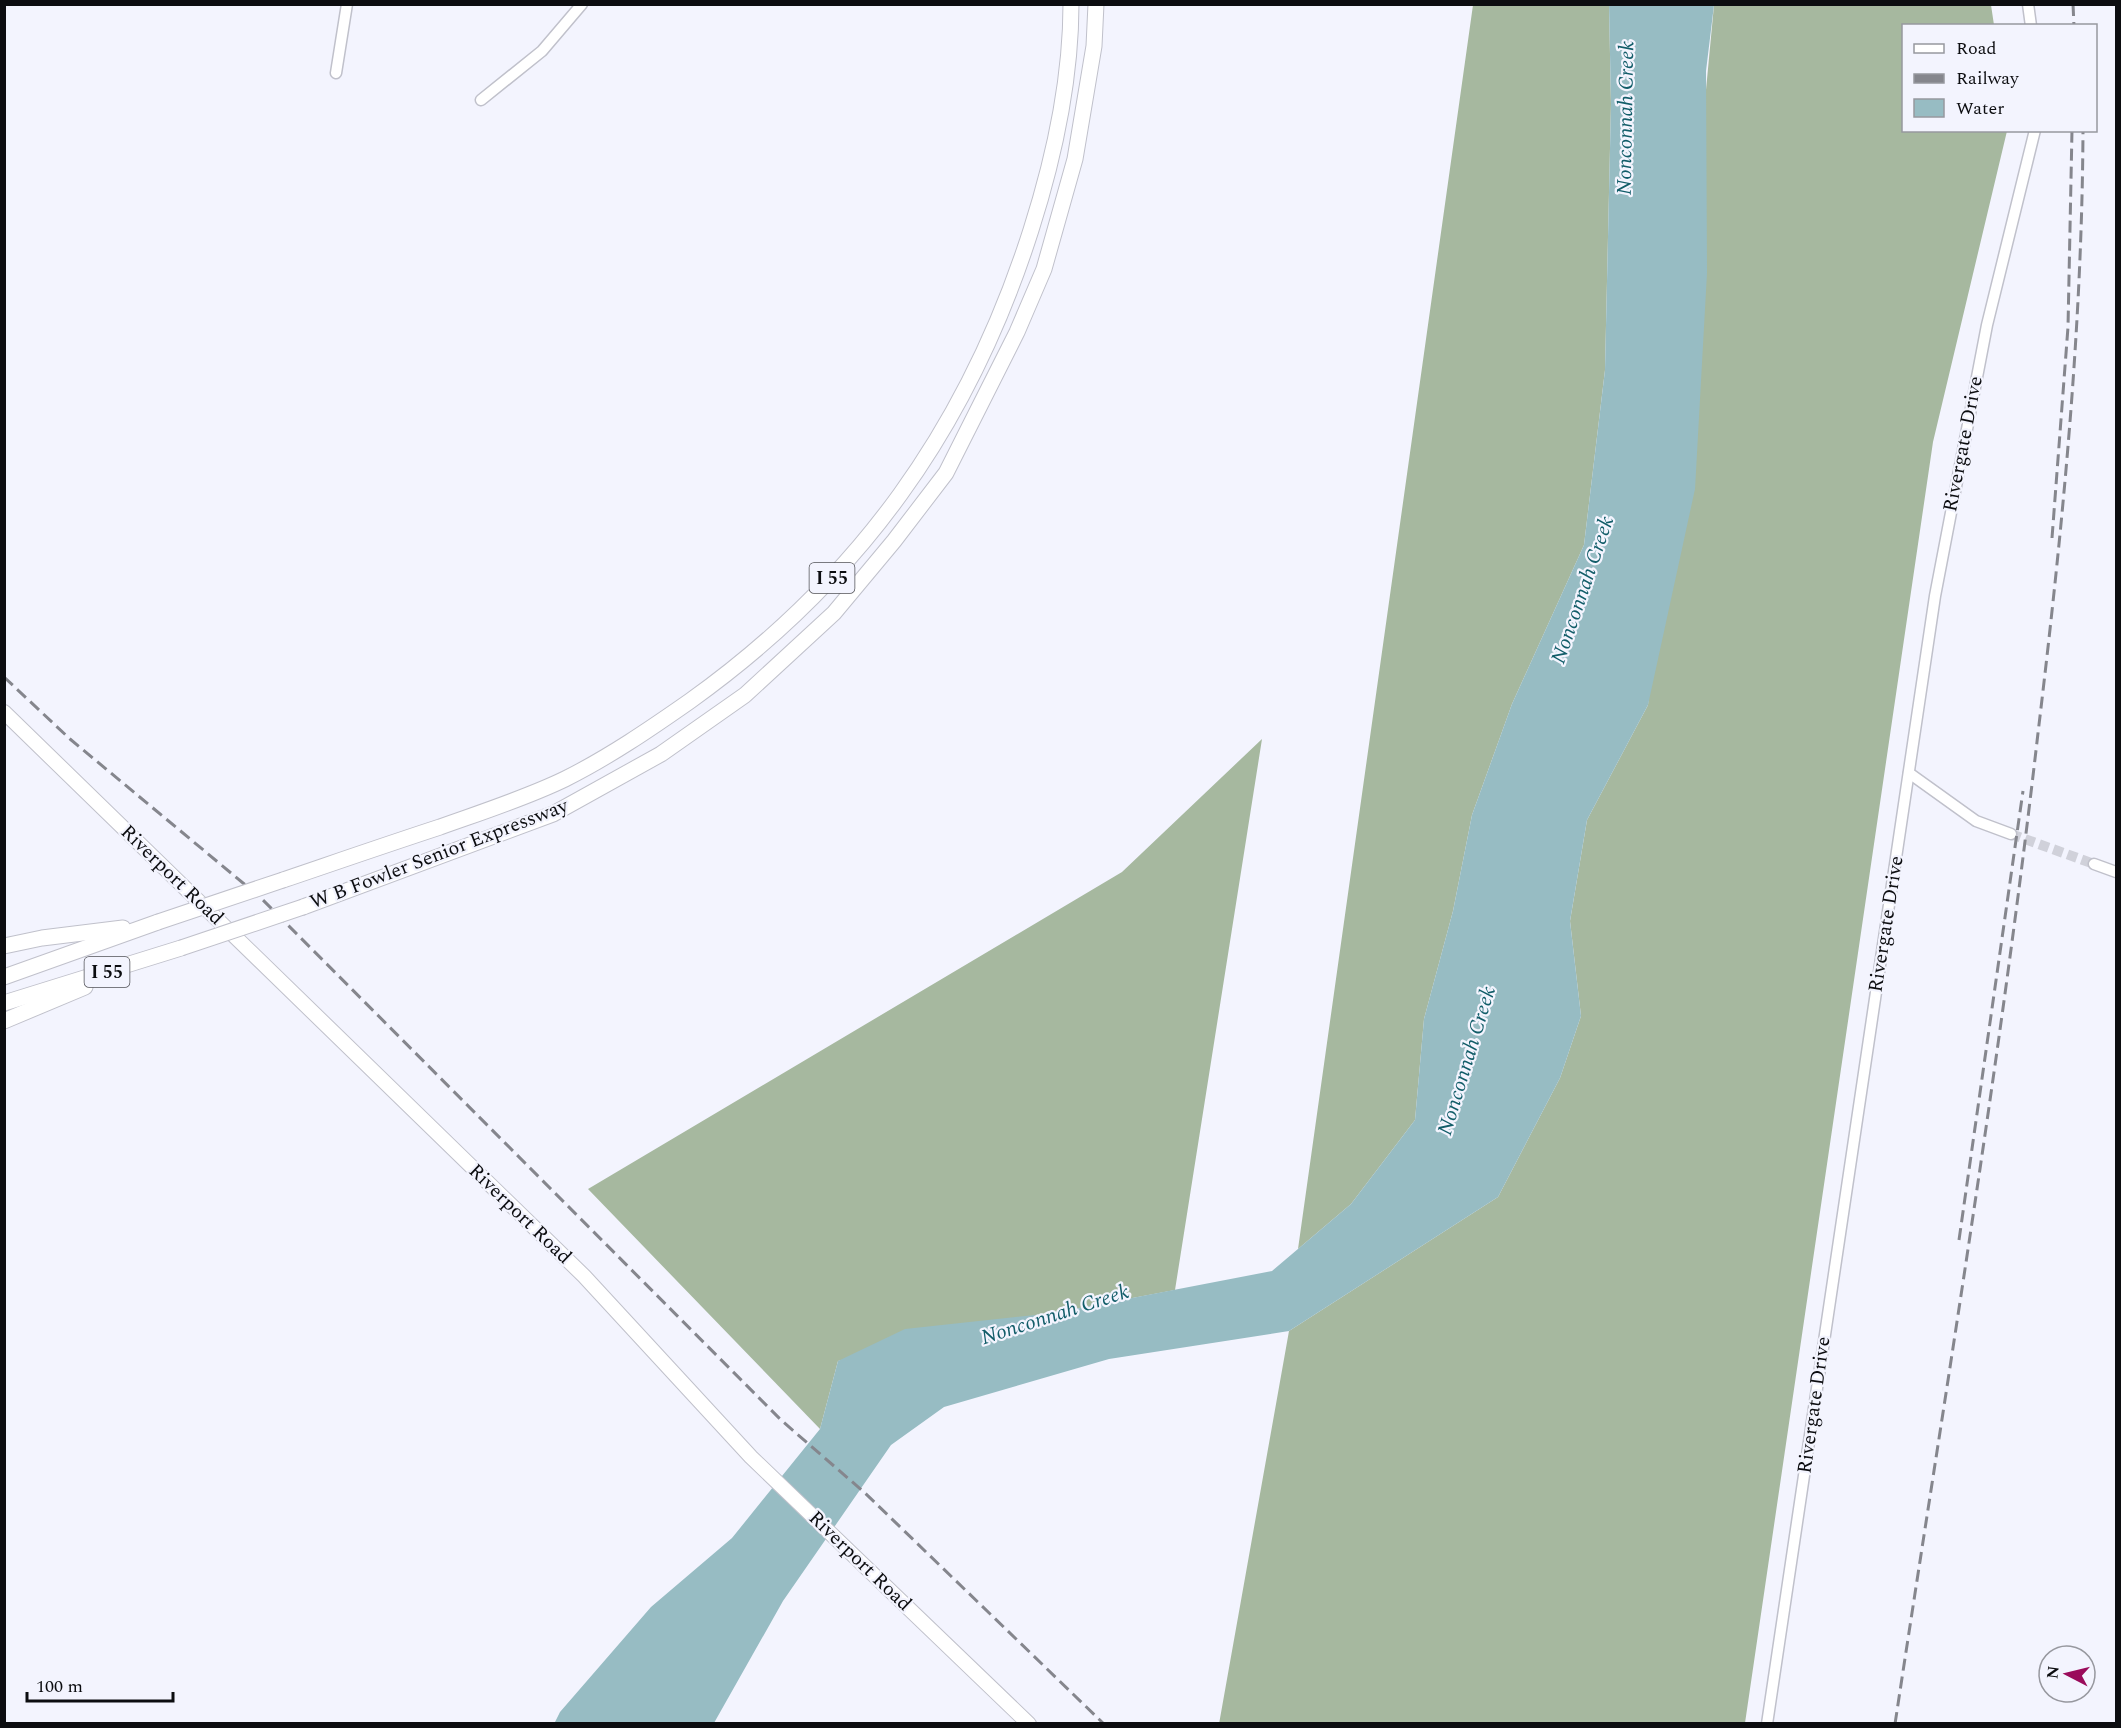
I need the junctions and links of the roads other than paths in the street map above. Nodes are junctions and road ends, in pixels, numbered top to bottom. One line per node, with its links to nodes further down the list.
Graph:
1 (347, 4): 7 (street)
2 (582, 4): 8 (street)
3 (1071, 4): 15 (highway, W B Fowler Senior Expressway / I 55, bridge)
4 (1096, 4): 17 (highway, W B Fowler Senior Expressway / I 55, bridge)
5 (2028, 4): 6 (street)
6 (2031, 24)
7 (336, 74)
8 (481, 100)
9 (2035, 132): 11 (street, Rivergate Drive)
10 (4, 712): 21 (main road, Riverport Road)
11 (1909, 773): 12 (street); 22 (street, Rivergate Drive)
12 (2011, 834)
13 (2094, 864): 14 (street)
14 (2116, 872)
15 (152, 924): 16 (highway); 18 (highway, W B Fowler Senior Expressway / I 55)
16 (4, 946)
17 (147, 960): 19 (highway, W B Fowler Senior Expressway / I 55); 20 (highway)
18 (4, 977)
19 (4, 1003)
20 (4, 1021)
21 (1022, 1721)
22 (1767, 1724)

